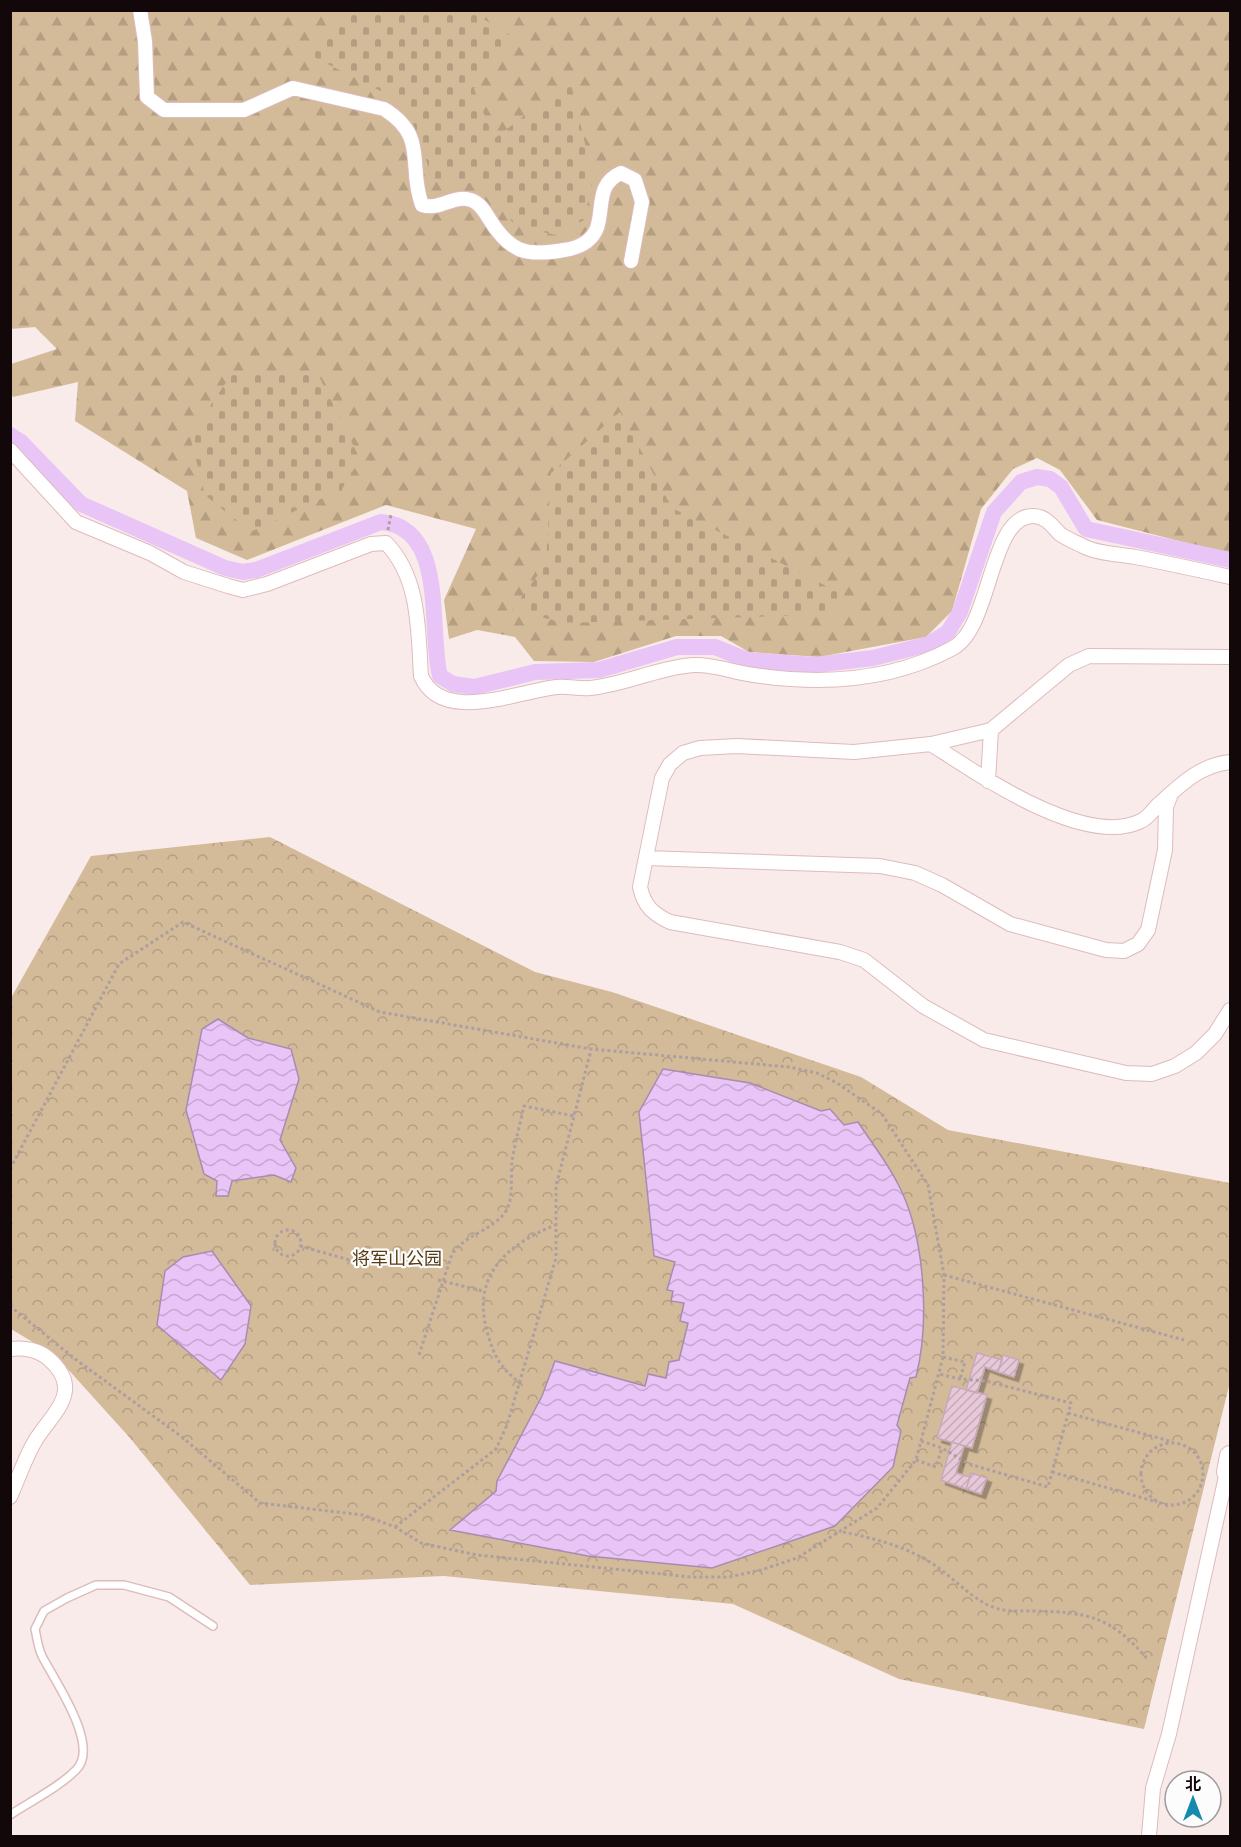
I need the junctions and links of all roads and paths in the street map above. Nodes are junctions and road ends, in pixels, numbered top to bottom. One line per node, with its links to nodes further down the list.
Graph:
1 (140, 10): 2 (street)
2 (631, 261)
3 (10, 450): 6 (street)
4 (390, 514): 5 (path)
5 (388, 532)
6 (1230, 577)
7 (1230, 657): 8 (street)
8 (991, 730): 9 (street); 11 (street)
9 (931, 744): 11 (street); 13 (street)
10 (1230, 762): 12 (street)
11 (988, 781): 12 (street)
12 (1171, 794): 13 (street)
13 (646, 858): 14 (street)
14 (1230, 1010)
15 (591, 1049): 16 (path); 17 (path); 21 (path)
16 (574, 1116): 18 (path); 23 (path)
17 (10, 1169)
18 (558, 1224): 24 (path); 32 (path)
19 (300, 1246): 19 (path); 20 (path)
20 (360, 1263)
21 (944, 1275): 26 (path); 29 (path)
22 (438, 1280): 23 (path)
23 (444, 1281): 24 (path); 28 (path)
24 (483, 1291): 32 (path)
25 (10, 1306): 42 (path)
26 (1184, 1340)
27 (10, 1349): 40 (street)
28 (419, 1355)
29 (943, 1357): 30 (path); 31 (path)
30 (939, 1374): 31 (path); 34 (path)
31 (960, 1379): 33 (path)
32 (521, 1384): 42 (path)
33 (1068, 1413): 35 (path); 39 (path)
34 (921, 1441): 36 (path); 37 (path)
35 (1180, 1444): 41 (path); 41 (path)
36 (942, 1448): 37 (path); 39 (path)
37 (916, 1460): 43 (path)
38 (1229, 1467): 47 (street)
39 (1052, 1472): 41 (path)
40 (10, 1497)
41 (1168, 1505)
42 (395, 1527): 43 (path)
43 (842, 1531): 45 (path)
44 (213, 1626): 46 (lane)
45 (1148, 1660)
46 (10, 1815)
47 (1149, 1836)

